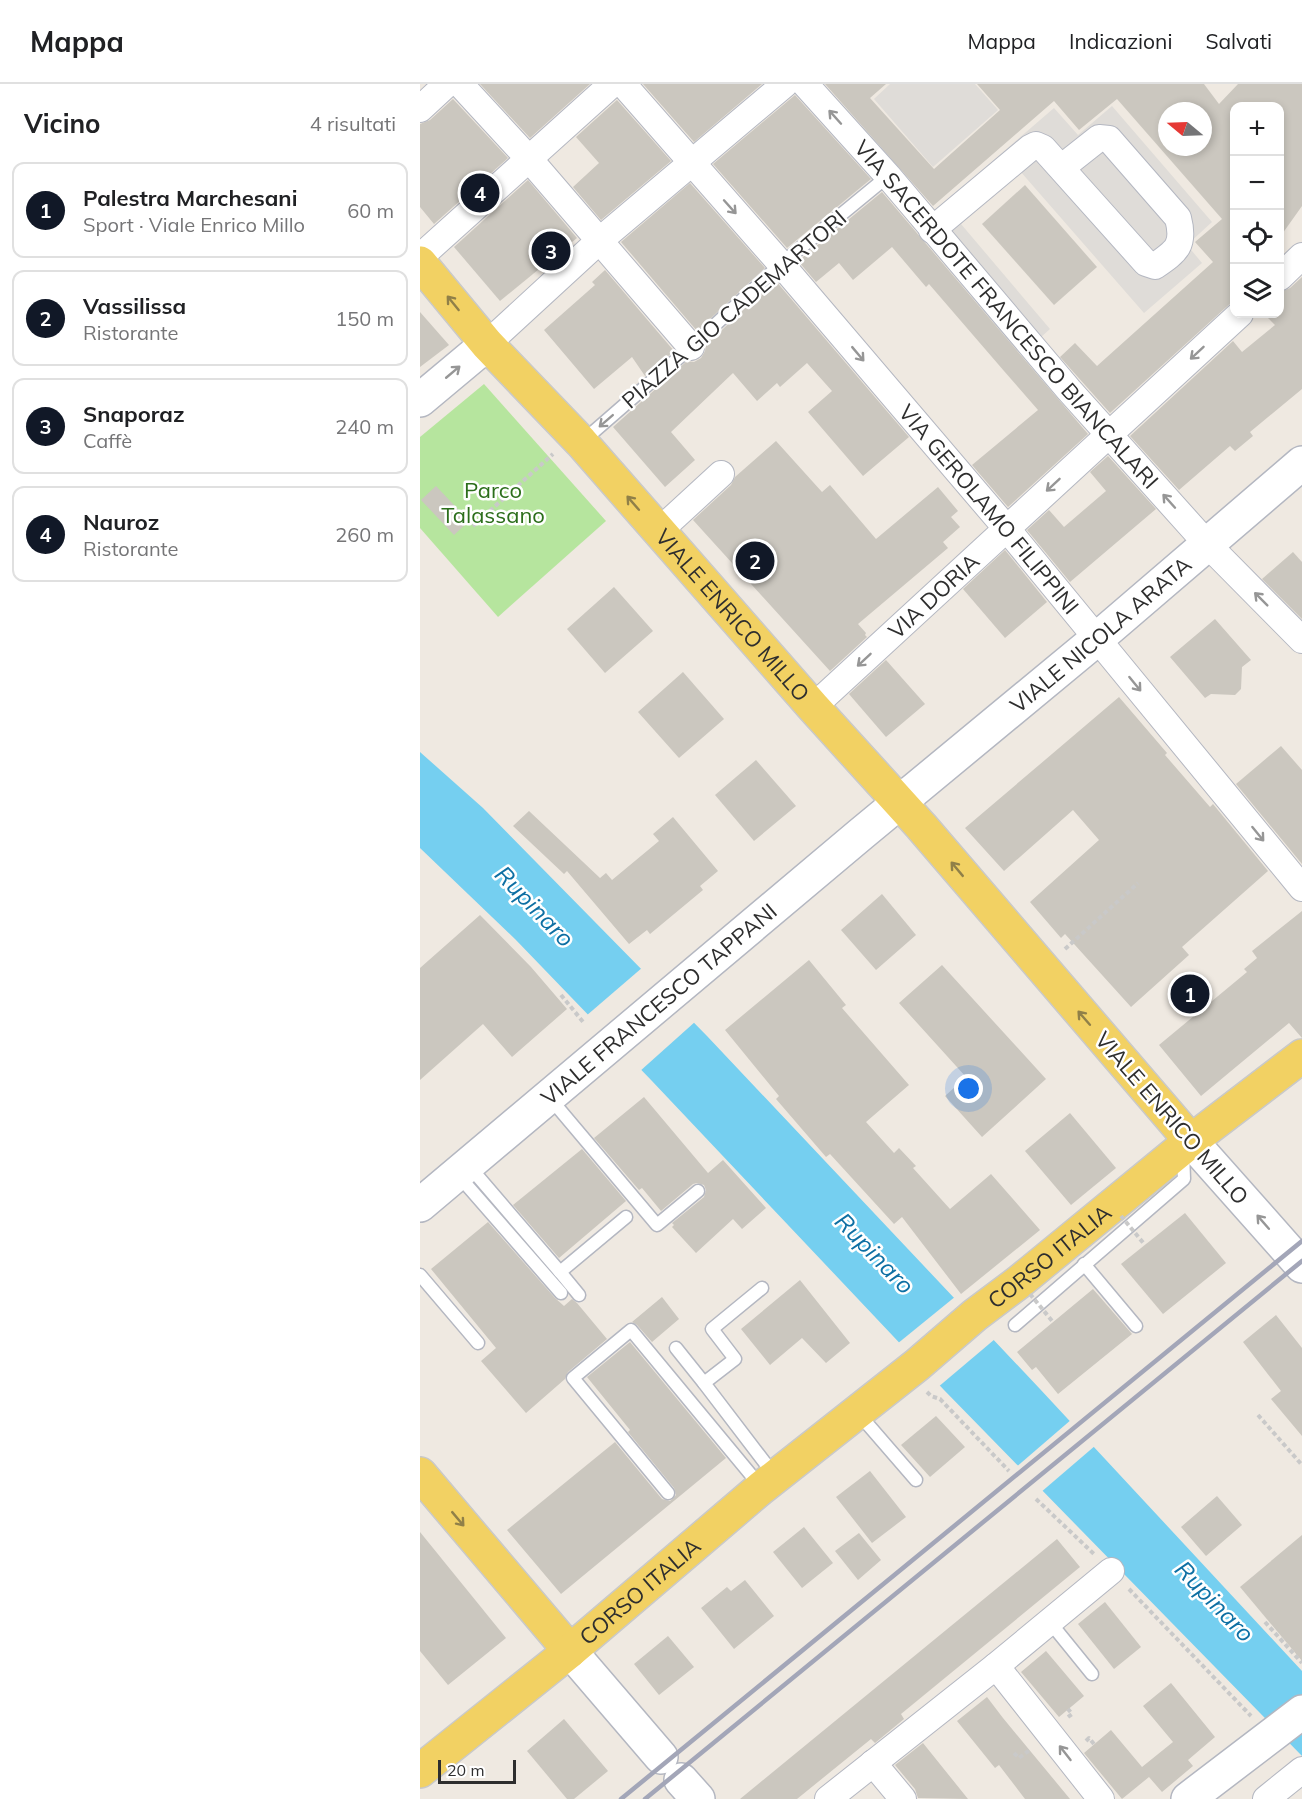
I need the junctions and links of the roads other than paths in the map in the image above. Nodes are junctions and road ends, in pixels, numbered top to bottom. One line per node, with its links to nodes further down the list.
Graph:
1 (447, 84): 7 (street)
2 (460, 84): 8 (street)
3 (612, 84): 8 (street)
4 (623, 84): 9 (street, VIA GEROLAMO FILIPPINI)
5 (785, 84): 9 (street)
6 (805, 84): 11 (street, VIA SACERDOTE FRANCESCO BIANCALARI, one-way to 6)
7 (420, 109)
8 (530, 160): 13 (street); 15 (street)
9 (691, 164): 13 (street); 17 (street, VIA GEROLAMO FILIPPINI, one-way to 17)
10 (1061, 168): 10 (street); 12 (street)
11 (888, 177): 12 (street, VIA SACERDOTE FRANCESCO BIANCALARI); 17 (lane, PIAZZA GIO CADEMARTORI)
12 (932, 230): 23 (street, VIA SACERDOTE FRANCESCO BIANCALARI)
13 (599, 241): 20 (street); 21 (street)
14 (1302, 256): 18 (street)
15 (420, 257)
16 (420, 263): 20 (main road, VIALE ENRICO MILLO, one-way to 16)
17 (781, 264): 21 (lane, PIAZZA GIO CADEMARTORI); 27 (street, VIA GEROLAMO FILIPPINI, one-way to 27)
18 (1284, 273)
19 (1236, 318): 23 (street, VIA DORIA, one-way to 23)
20 (487, 344): 22 (main road, one-way to 20); 24 (main road, VIALE ENRICO MILLO)
21 (691, 347): 24 (lane, PIAZZA GIO CADEMARTORI, one-way to 24)
22 (420, 400)
23 (1109, 434): 27 (street, VIA DORIA, one-way to 27); 29 (street, VIA SACERDOTE FRANCESCO BIANCALARI, one-way to 23)
24 (578, 439): 28 (main road, VIALE ENRICO MILLO, one-way to 24)
25 (1302, 463): 29 (main road, VIALE NICOLA ARATA)
26 (722, 474): 28 (street)
27 (1006, 529): 30 (street, VIA GEROLAMO FILIPPINI); 32 (street, VIA DORIA, one-way to 32)
28 (658, 532): 32 (main road, VIALE ENRICO MILLO)
29 (1208, 545): 30 (main road, VIALE NICOLA ARATA); 31 (street, VIA SACERDOTE FRANCESCO BIANCALARI, one-way to 29)
30 (1098, 638): 33 (main road, VIALE NICOLA ARATA); 34 (street, VIA GEROLAMO FILIPPINI, one-way to 34)
31 (1302, 640)
32 (813, 707): 33 (main road, VIALE ENRICO MILLO)
33 (898, 802): 36 (main road, VIALE FRANCESCO TAPPANI); 37 (main road, VIALE ENRICO MILLO, one-way to 33)
34 (1302, 888)
35 (1302, 1056): 37 (main road)
36 (548, 1095): 38 (main road, VIALE FRANCESCO TAPPANI); 39 (lane)
37 (1187, 1145): 42 (lane, CORSO ITALIA); 43 (main road, VIALE ENRICO MILLO, one-way to 37); 54 (main road, CORSO ITALIA)
38 (463, 1169): 40 (main road, VIALE FRANCESCO TAPPANI); 44 (lane); 47 (lane)
39 (698, 1191)
40 (420, 1205)
41 (626, 1216): 44 (lane)
42 (1084, 1264): 49 (lane, CORSO ITALIA); 50 (lane, CORSO ITALIA)
43 (1302, 1266)
44 (560, 1272): 48 (lane)
45 (420, 1275): 51 (lane)
46 (762, 1288): 53 (lane)
47 (561, 1293)
48 (579, 1295)
49 (1015, 1325)
50 (1136, 1326)
51 (478, 1343)
52 (676, 1348): 53 (lane)
53 (704, 1383): 57 (lane)
54 (857, 1412): 56 (lane); 57 (main road, CORSO ITALIA)
55 (420, 1474): 61 (main road, one-way to 61)
56 (916, 1480)
57 (769, 1482): 58 (lane); 61 (main road, CORSO ITALIA)
58 (668, 1493)
59 (1111, 1570): 60 (street)
60 (1049, 1621): 62 (street); 63 (lane)
61 (570, 1651): 66 (main road, CORSO ITALIA); 68 (main road)
62 (996, 1666): 65 (street); 71 (street, one-way to 62)
63 (1092, 1674)
64 (1302, 1712): 72 (main road)
65 (873, 1762): 69 (street); 70 (street)
66 (420, 1771)
67 (1299, 1772): 73 (street)
68 (680, 1778)
69 (828, 1799)
70 (903, 1799)
71 (1101, 1799)
72 (1188, 1799)
73 (1266, 1799)

